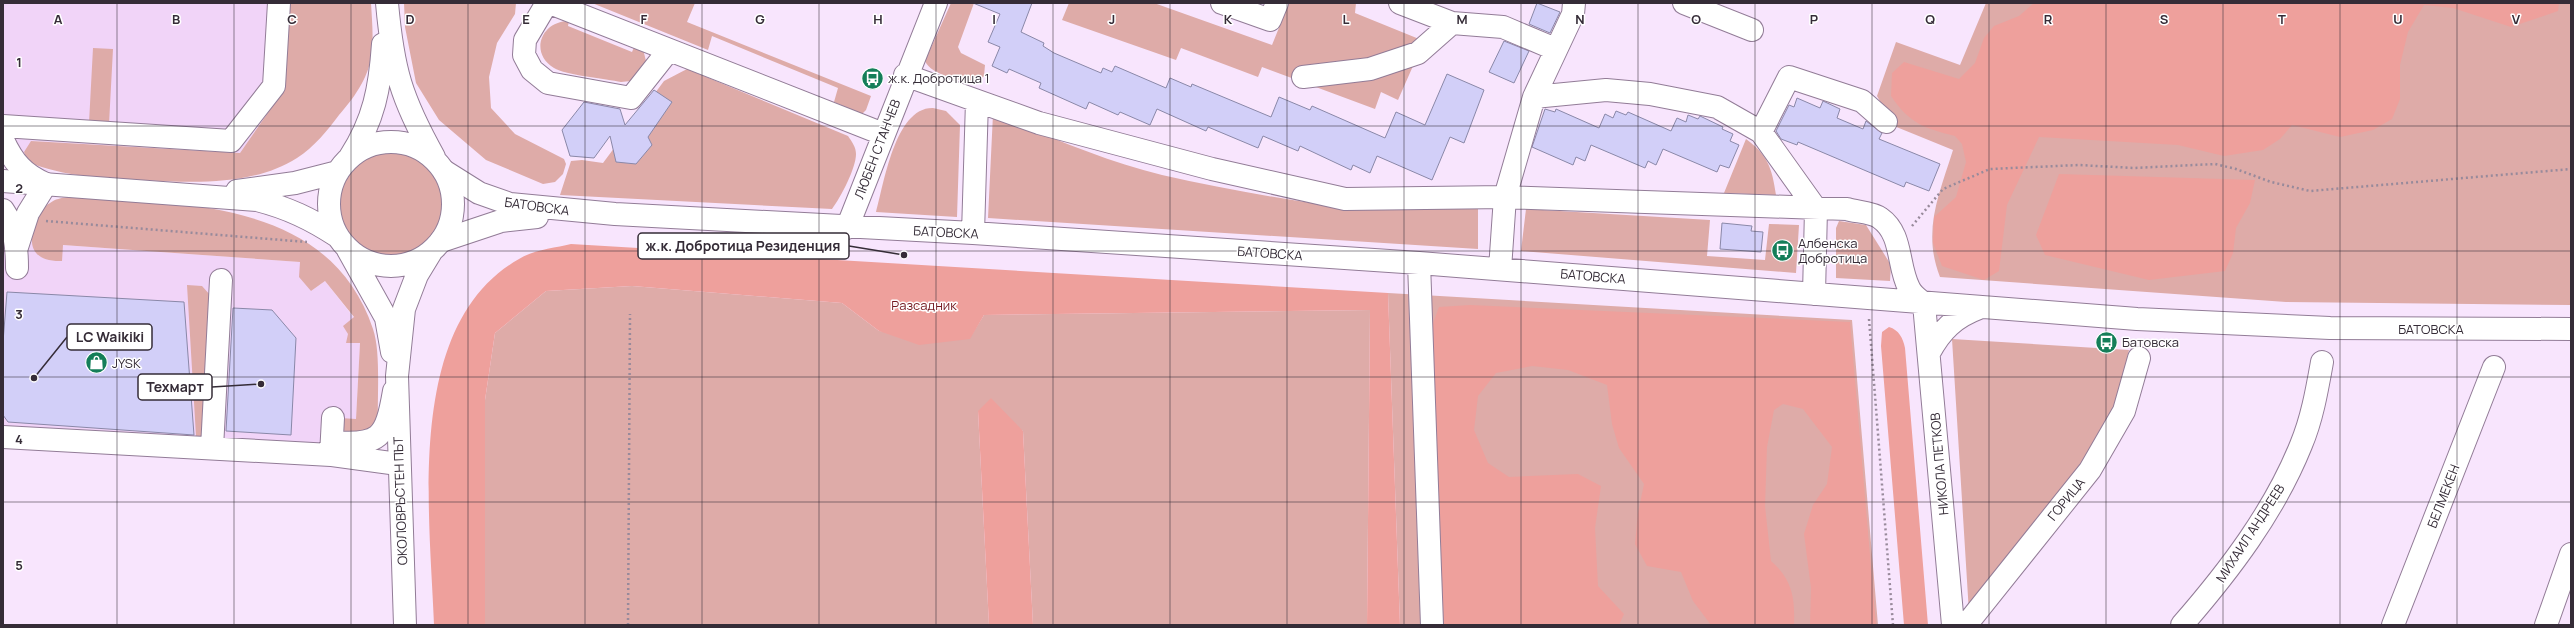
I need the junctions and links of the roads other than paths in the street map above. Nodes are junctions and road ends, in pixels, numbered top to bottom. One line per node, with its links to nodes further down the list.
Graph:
1 (279, 3): 20 (street)
2 (386, 3): 24 (street); 25 (street)
3 (547, 3): 13 (street)
4 (550, 3): 13 (street)
5 (936, 3): 15 (street, ЛЮБЕН СТАНЧЕВ)
6 (1222, 3): 7 (street)
7 (1277, 3)
8 (1400, 3): 11 (street)
9 (1574, 3): 14 (street)
10 (1684, 3): 12 (street)
11 (1452, 23): 14 (street); 16 (street)
12 (1752, 30)
13 (669, 50): 22 (street)
14 (1555, 50): 17 (street)
15 (906, 75): 18 (street); 22 (street, ЛЮБЕН СТАНЧЕВ)
16 (1304, 77)
17 (1534, 97): 21 (street); 29 (street)
18 (977, 101): 29 (street); 34 (street)
19 (1886, 122): 21 (street)
20 (3, 126)
21 (1761, 132): 30 (street)
22 (883, 134): 33 (street, ЛЮБЕН СТАНЧЕВ)
23 (3, 140): 27 (street)
24 (344, 164): 25 (street); 28 (street); 35 (street)
25 (440, 166): 32 (street, БАТОВСКА); 36 (street)
26 (3, 181): 27 (street)
27 (46, 184): 28 (street); 38 (street)
28 (209, 195): 35 (street)
29 (1505, 197): 30 (street); 39 (street)
30 (1816, 209): 41 (street); 42 (street)
31 (3, 210): 38 (street)
32 (615, 214): 33 (street, БАТОВСКА); 36 (street, БАТОВСКА)
33 (847, 228): 34 (street, БАТОВСКА)
34 (973, 233): 37 (street, БАТОВСКА)
35 (342, 242): 36 (street); 49 (street, ОКОЛОВРЪСТЕН ПЪТ)
36 (436, 247): 49 (street, ОКОЛОВРЪСТЕН ПЪТ)
37 (1419, 263): 39 (street, БАТОВСКА); 57 (street)
38 (10, 265)
39 (1500, 269): 41 (street, БАТОВСКА)
40 (221, 280): 52 (street)
41 (1814, 294): 42 (street, БАТОВСКА)
42 (1924, 304): 43 (street, БАТОВСКА); 45 (street, НИКОЛА ПЕТКОВ)
43 (1979, 308): 44 (street, БАТОВСКА); 45 (street)
44 (2571, 329)
45 (1929, 354): 58 (street, НИКОЛА ПЕТКОВ)
46 (2139, 358): 59 (street, ГОРИЦА)
47 (2322, 362): 60 (street, МИХАИЛ АНДРЕЕВ)
48 (2494, 367): 61 (street, БЕЛМЕКЕН)
49 (397, 376): 53 (street); 54 (street, ОКОЛОВРЪСТЕН ПЪТ)
50 (333, 418): 53 (street)
51 (3, 437): 52 (street)
52 (212, 448): 53 (street)
53 (331, 448): 54 (street)
54 (398, 464): 56 (street, ОКОЛОВРЪСТЕН ПЪТ)
55 (2571, 554): 62 (street)
56 (405, 625)
57 (1432, 625)
58 (1953, 625)
59 (1966, 625)
60 (2182, 625)
61 (2393, 625)
62 (2546, 625)

